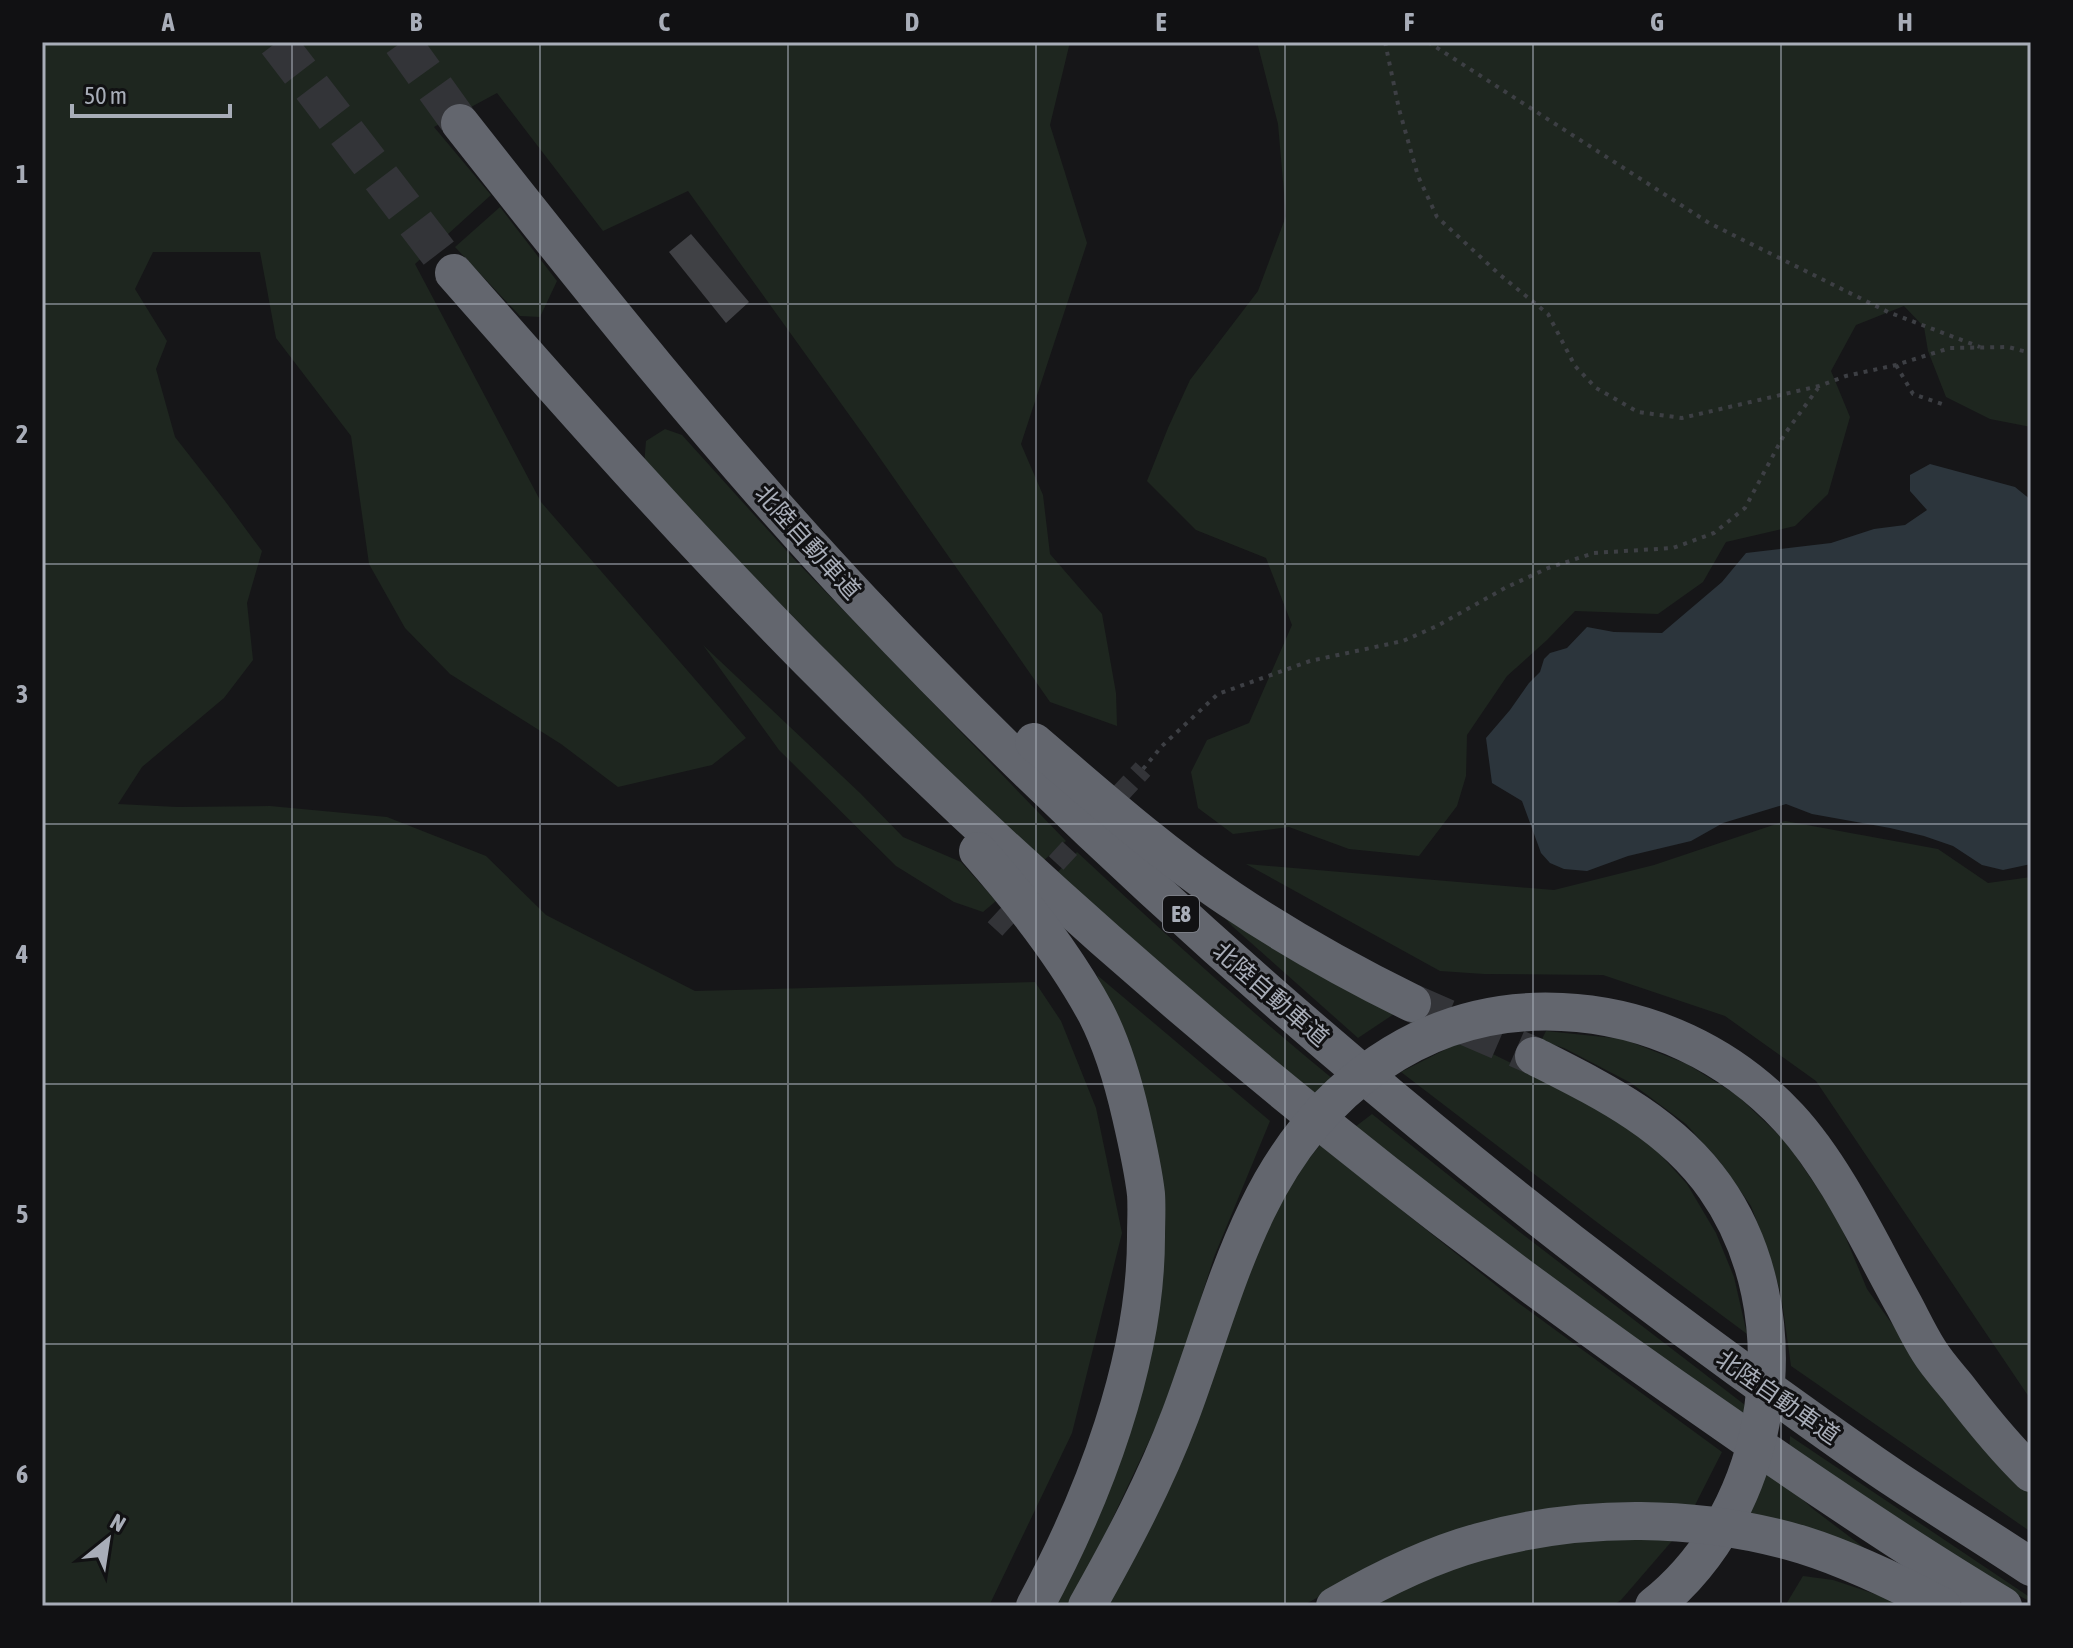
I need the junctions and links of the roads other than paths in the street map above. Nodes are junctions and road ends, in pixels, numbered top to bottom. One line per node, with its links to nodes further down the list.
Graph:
1 (460, 123): 4 (highway, 北陸自動車道 / E8)
2 (454, 273): 3 (highway)
3 (565, 400): 9 (highway); 14 (highway)
4 (737, 463): 5 (highway); 8 (highway, 北陸自動車道 / E8)
5 (1416, 1020): 7 (highway); 10 (highway)
6 (1534, 1056): 12 (highway)
7 (2031, 1473)
8 (2031, 1567)
9 (1035, 1606)
10 (1087, 1606)
11 (1335, 1606): 13 (highway)
12 (1654, 1606)
13 (1942, 1606)
14 (2003, 1606)

